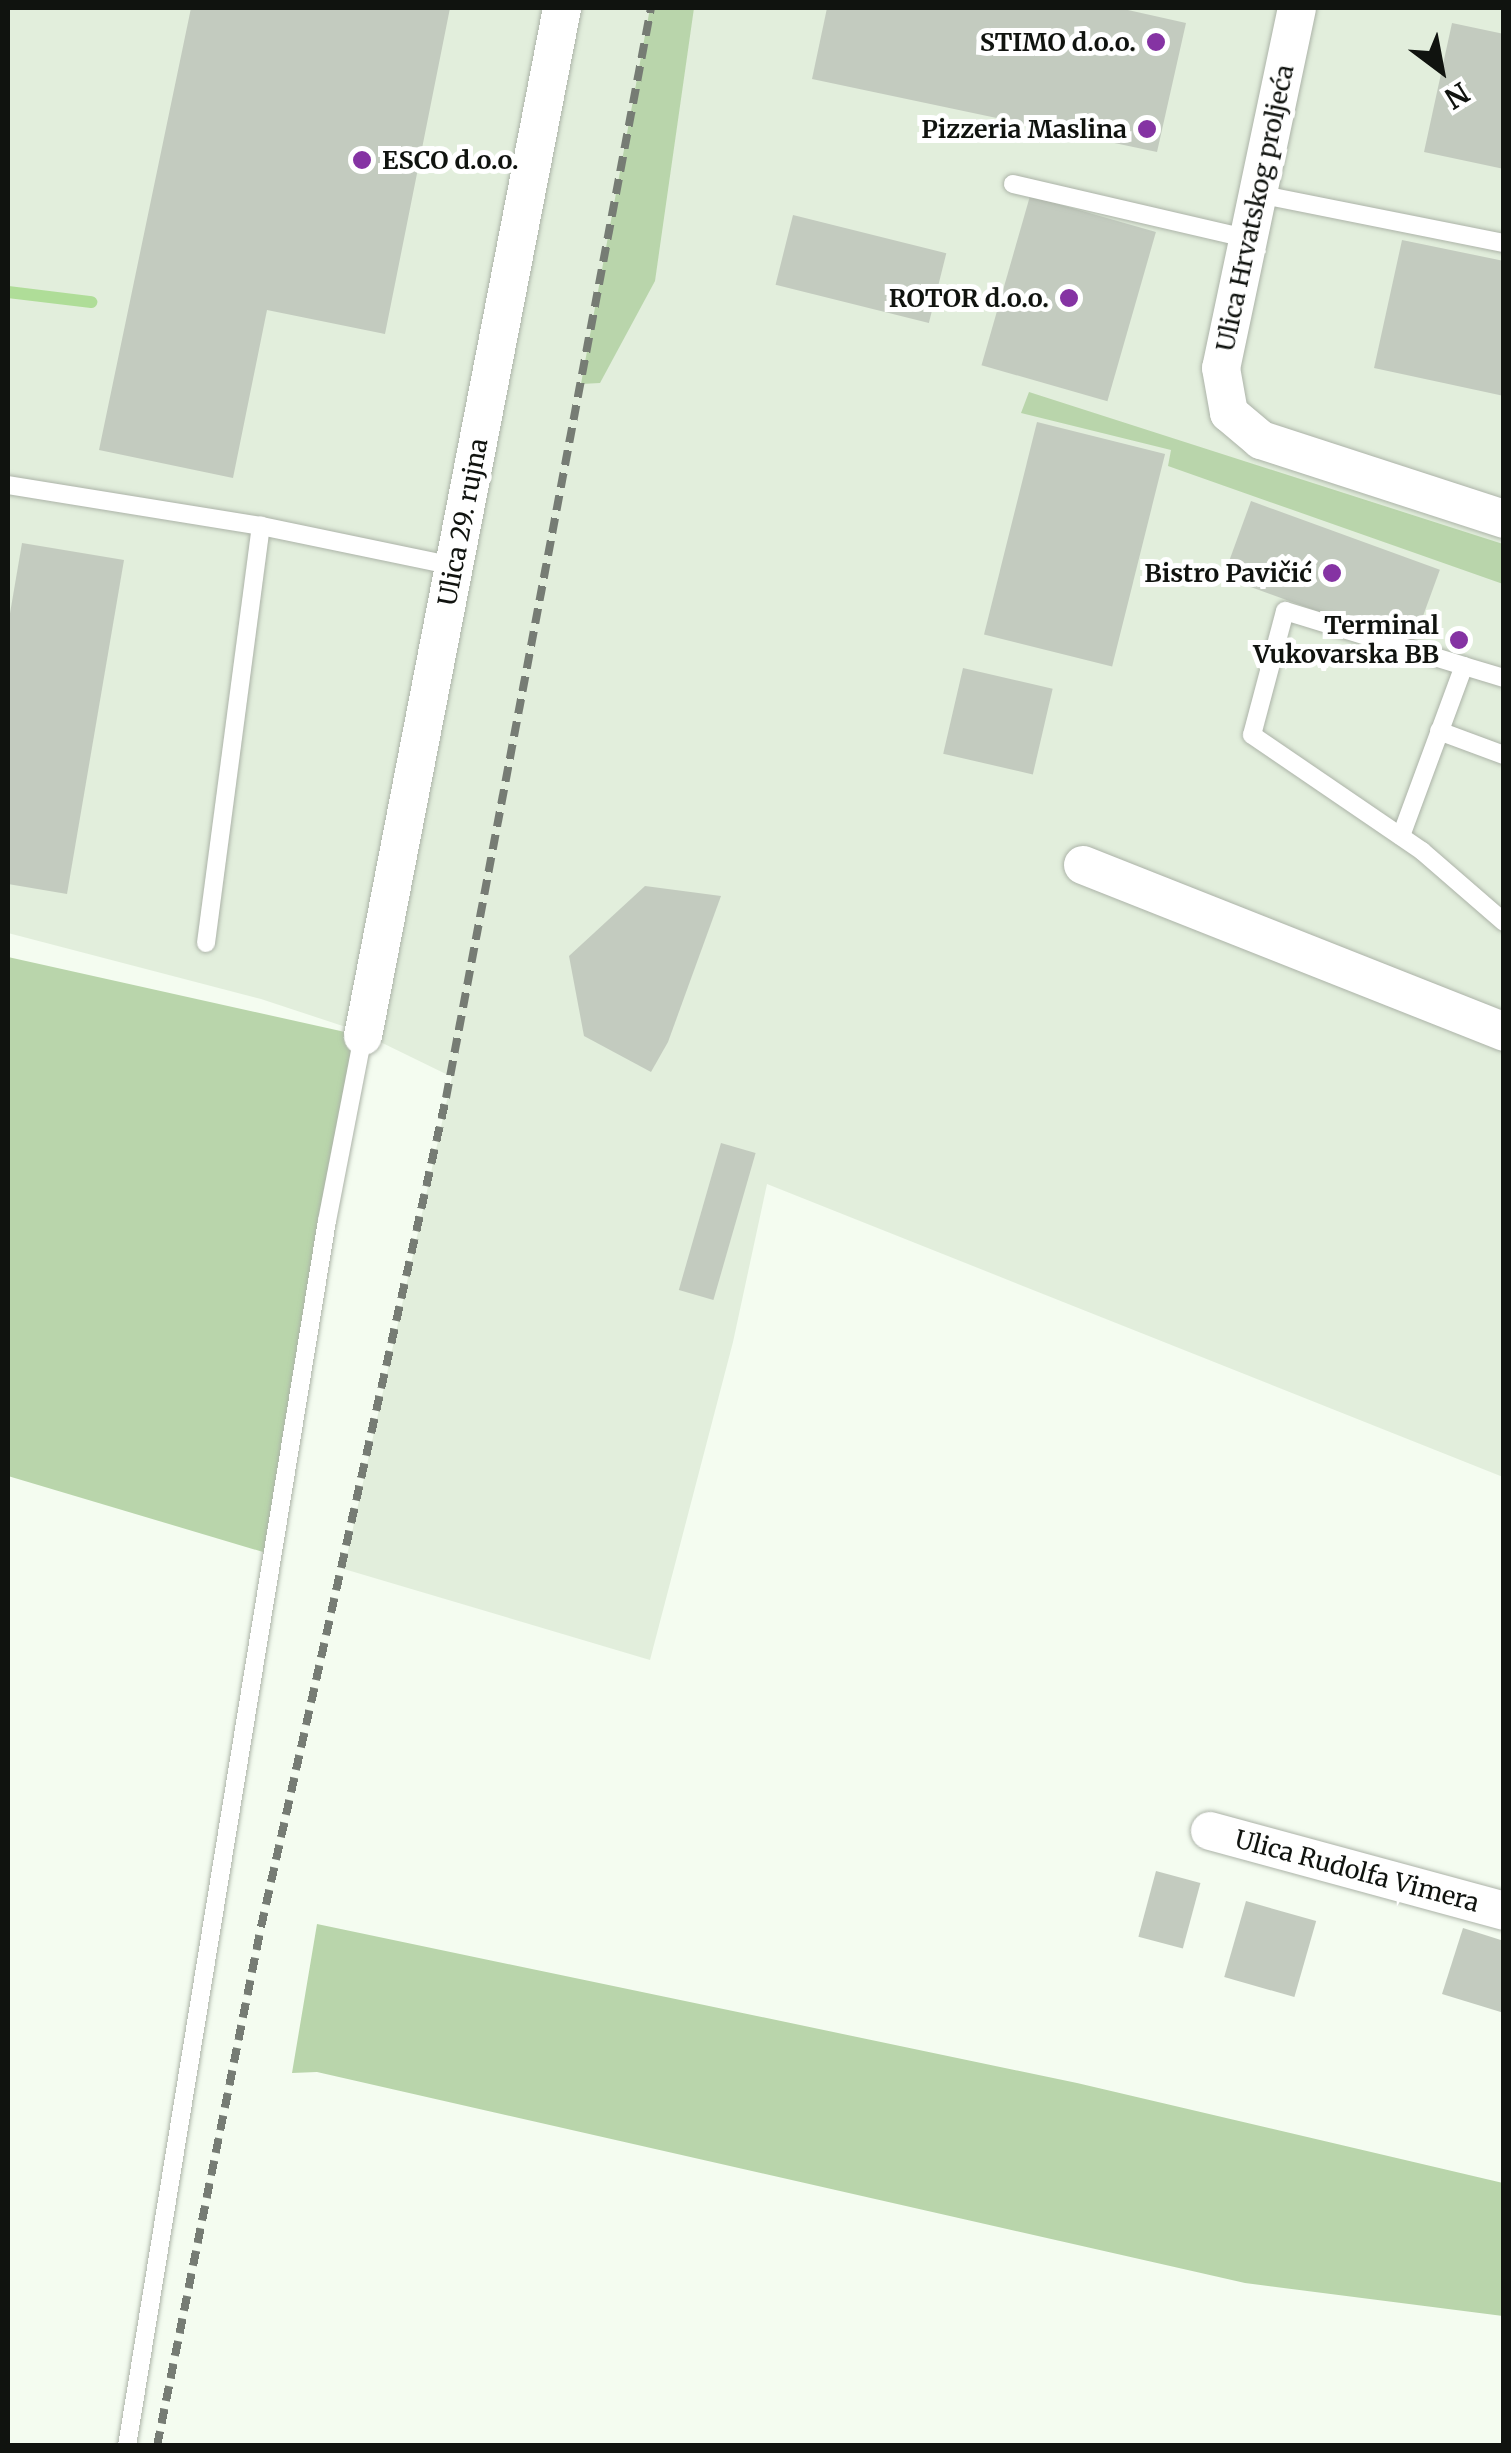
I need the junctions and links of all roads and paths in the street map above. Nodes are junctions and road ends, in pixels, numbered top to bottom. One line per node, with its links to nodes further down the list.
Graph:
1 (562, 8): 10 (street, Ulica 29. rujna)
2 (1289, 9): 4 (street, Ulica Hrvatskog proljeća)
3 (1013, 184): 5 (lane)
4 (1258, 194): 5 (street, Ulica Hrvatskog proljeća); 6 (lane)
5 (1249, 240): 8 (street, Ulica Hrvatskog proljeća)
6 (1504, 244)
7 (8, 485): 9 (lane)
8 (1504, 519)
9 (261, 526): 10 (lane); 18 (lane)
10 (455, 566): 20 (street, Ulica 29. rujna)
11 (1464, 666): 12 (lane); 13 (lane); 15 (lane)
12 (1504, 678)
13 (1439, 732): 14 (lane); 15 (lane)
14 (1504, 755)
15 (1401, 836): 17 (lane)
16 (1084, 865): 19 (street)
17 (1504, 922)
18 (206, 944)
19 (1504, 1032)
20 (363, 1036): 23 (lane)
21 (1210, 1831): 22 (street, Ulica Rudolfa Vimera)
22 (1504, 1911)
23 (127, 2446)

